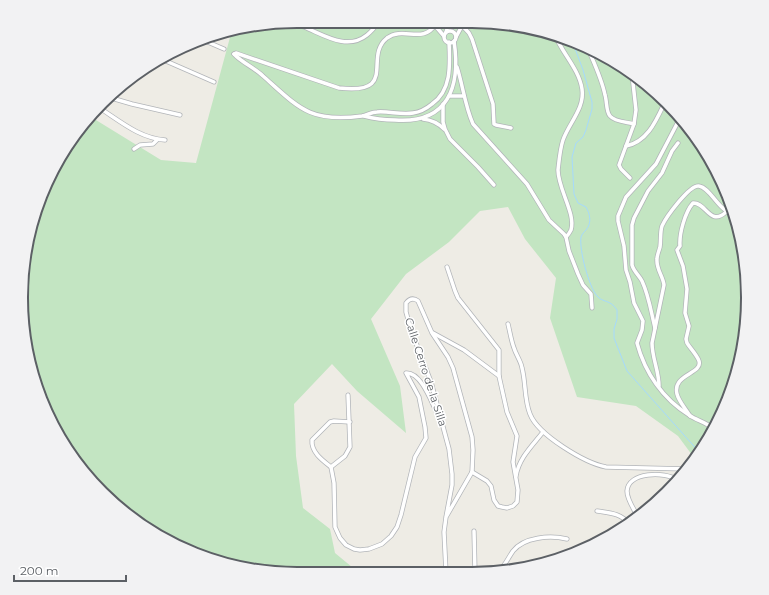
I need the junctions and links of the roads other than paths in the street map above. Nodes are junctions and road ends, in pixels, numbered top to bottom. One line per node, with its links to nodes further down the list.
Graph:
1 (307, 28): 2 (street)
2 (374, 28)
3 (433, 28): 28 (street)
4 (438, 28): 8 (street)
5 (448, 28): 8 (street)
6 (462, 28): 9 (street)
7 (465, 28): 34 (street)
8 (445, 34): 9 (street); 10 (street)
9 (455, 39): 10 (street); 16 (street)
10 (449, 42): 26 (street)
11 (559, 42): 44 (street)
12 (209, 43): 13 (street)
13 (224, 49)
14 (591, 56): 32 (street)
15 (167, 62): 17 (street)
16 (457, 67): 19 (street); 20 (street)
17 (214, 82)
18 (633, 82): 32 (street)
19 (449, 96): 20 (street); 22 (street)
20 (464, 96): 44 (street)
21 (115, 99): 27 (street)
22 (444, 104): 29 (street); 35 (street)
23 (662, 107): 39 (street)
24 (104, 111): 36 (street)
25 (387, 112): 26 (street); 28 (street); 30 (street)
26 (404, 114): 31 (street)
27 (180, 115)
28 (363, 116): 30 (street)
29 (422, 119): 31 (street); 35 (street)
30 (387, 120): 31 (street)
31 (403, 121)
32 (634, 124): 39 (street)
33 (677, 124): 51 (street)
34 (511, 128)
35 (445, 129): 42 (street)
36 (157, 140): 37 (street); 40 (street)
37 (165, 140)
38 (678, 143): 48 (street)
39 (626, 146): 41 (street)
40 (134, 149)
41 (630, 178)
42 (494, 185)
43 (726, 212): 48 (street); 53 (street)
44 (566, 237): 46 (street)
45 (447, 267): 50 (street)
46 (592, 308)
47 (508, 324): 57 (street)
48 (655, 329): 51 (street)
49 (432, 333): 50 (street); 54 (street, Calle Cerro de la Silla); 60 (street, Calle Cerro de la Silla)
50 (499, 376): 62 (street)
51 (659, 388): 53 (street)
52 (348, 395): 55 (street)
53 (691, 417): 56 (street)
54 (440, 418): 58 (street); 65 (street, Calle Cerro de la Silla)
55 (350, 422): 58 (street); 58 (street)
56 (709, 425)
57 (543, 432): 59 (street); 62 (street)
58 (331, 467)
59 (679, 469)
60 (472, 472): 62 (street); 65 (street)
61 (672, 477): 64 (street)
62 (516, 479)
63 (597, 511): 66 (street)
64 (635, 512)
65 (446, 517): 70 (street, Calle Cerro de la Silla)
66 (625, 519)
67 (474, 531): 71 (street)
68 (567, 539): 69 (street)
69 (503, 565)
70 (446, 567)
71 (475, 567)

